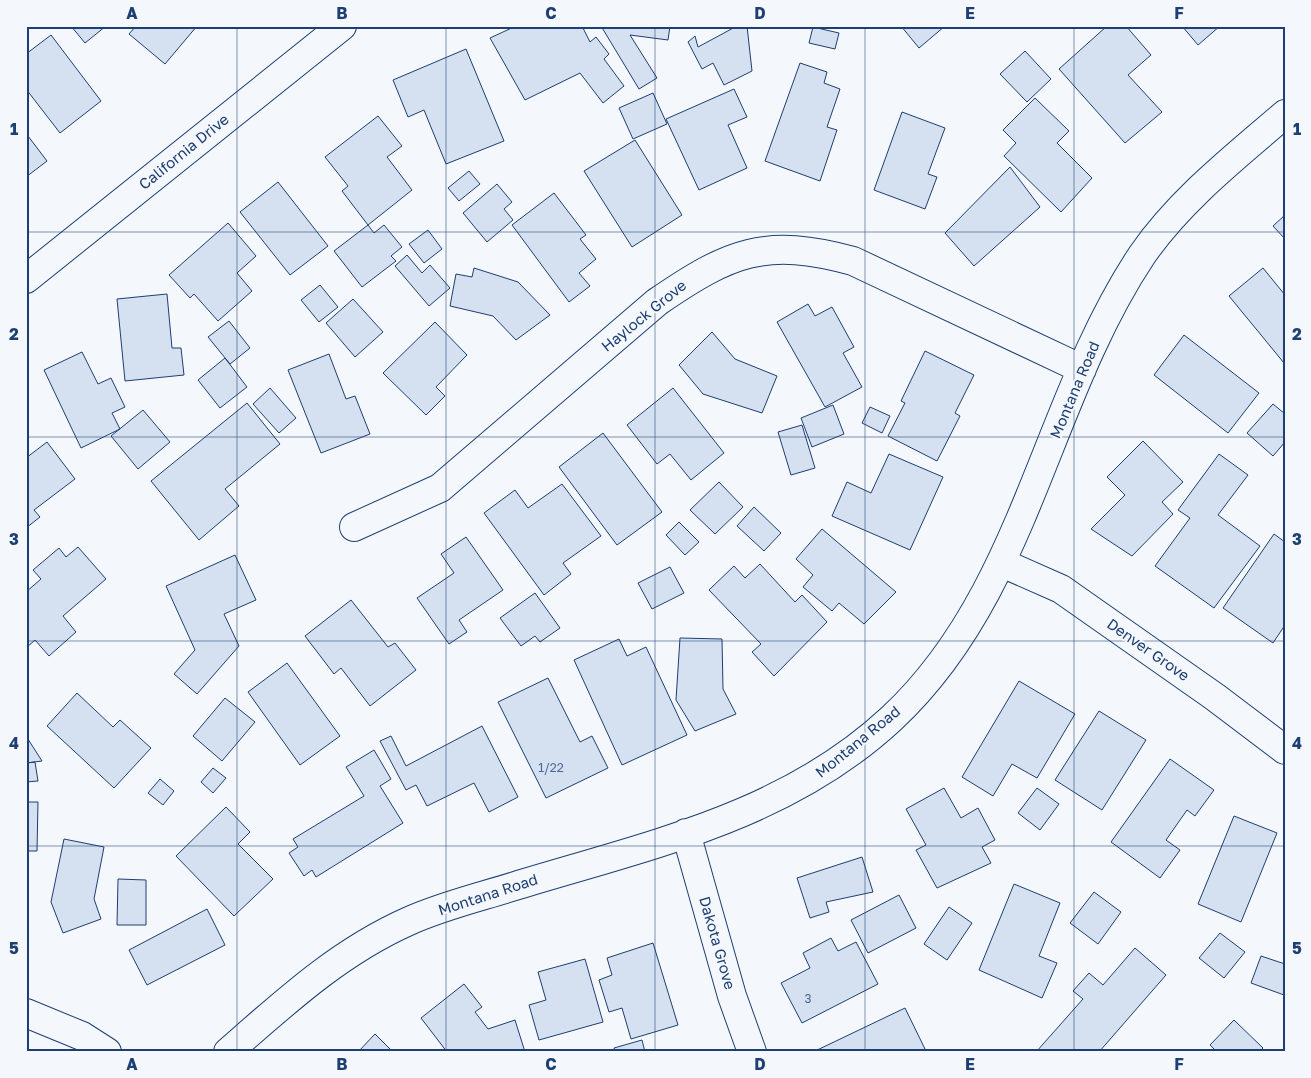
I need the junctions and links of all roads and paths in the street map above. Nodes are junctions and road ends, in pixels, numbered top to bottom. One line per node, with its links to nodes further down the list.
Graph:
1 (335, 28): 3 (street, California Drive)
2 (1285, 114): 4 (street, Montana Road)
3 (26, 279)
4 (1082, 369): 5 (street, Haylock Grove); 6 (street, Montana Road)
5 (354, 527)
6 (1002, 563): 7 (street, Denver Grove); 8 (street, Montana Road)
7 (1285, 750)
8 (686, 833): 11 (street, Montana Road); 12 (street, Dakota Grove)
9 (26, 1013): 10 (street)
10 (107, 1052)
11 (228, 1052)
12 (752, 1052)

